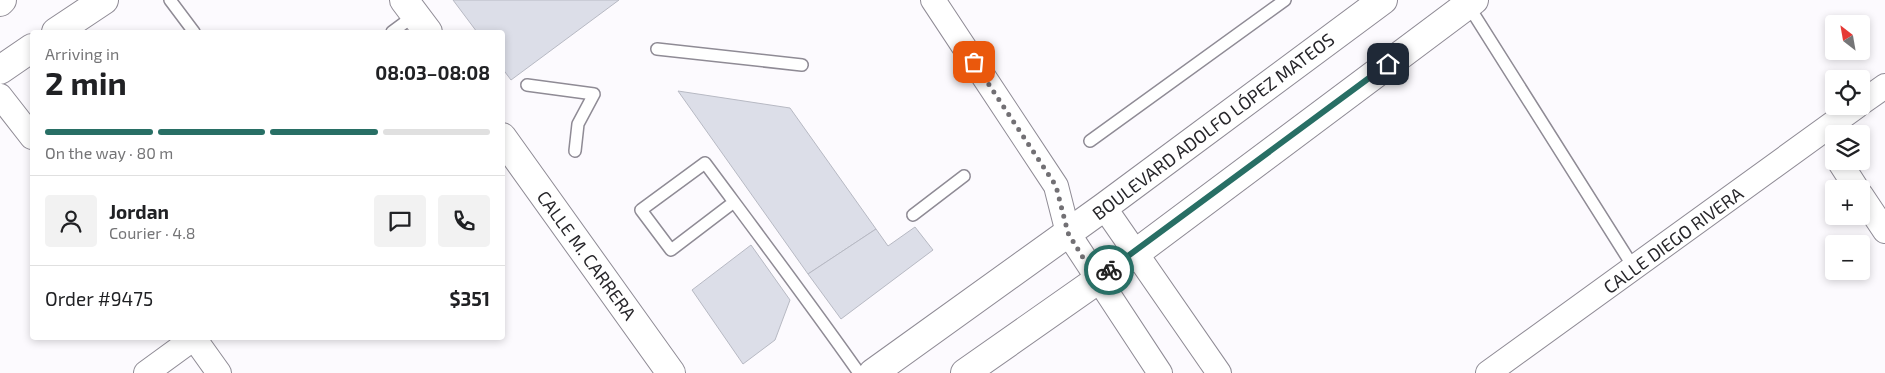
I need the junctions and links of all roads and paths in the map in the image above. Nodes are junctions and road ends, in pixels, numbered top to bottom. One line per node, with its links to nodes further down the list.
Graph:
1 (104, 0): 8 (main road)
2 (170, 0): 9 (lane)
3 (934, 0): 32 (street)
4 (1285, 0): 24 (lane)
5 (1383, 0): 28 (main road, BOULEVARD ADOLFO LÓPEZ MATEOS)
6 (1471, 3): 33 (main road); 34 (lane)
7 (415, 16): 10 (lane)
8 (59, 30)
9 (192, 30)
10 (395, 30)
11 (30, 49): 14 (main road)
12 (657, 49): 13 (lane)
13 (802, 65)
14 (0, 70)
15 (527, 85): 25 (lane)
16 (1885, 86): 18 (street)
17 (0, 96): 21 (street)
18 (1870, 97)
19 (1845, 115): 20 (street, CALLE DIEGO RIVERA)
20 (1821, 133): 22 (street); 34 (street, CALLE DIEGO RIVERA)
21 (30, 134)
22 (1825, 139)
23 (505, 141): 40 (main road, CALLE M. CARRERA)
24 (1090, 141)
25 (576, 151)
26 (964, 176): 30 (lane)
27 (734, 202): 27 (lane); 41 (lane)
28 (1104, 207): 32 (main road, BOULEVARD ADOLFO LÓPEZ MATEOS); 33 (street)
29 (1870, 208): 31 (street)
30 (913, 215)
31 (1885, 231)
32 (1068, 233): 35 (street); 42 (main road, BOULEVARD ADOLFO LÓPEZ MATEOS)
33 (1136, 253): 35 (main road); 45 (street)
34 (1634, 268): 46 (street, CALLE DIEGO RIVERA)
35 (1096, 279): 43 (main road); 44 (street)
36 (191, 340): 38 (street)
37 (195, 340): 39 (street)
38 (146, 373)
39 (219, 373)
40 (671, 373)
41 (859, 373)
42 (873, 373)
43 (965, 373)
44 (1160, 373)
45 (1219, 373)
46 (1488, 373)

